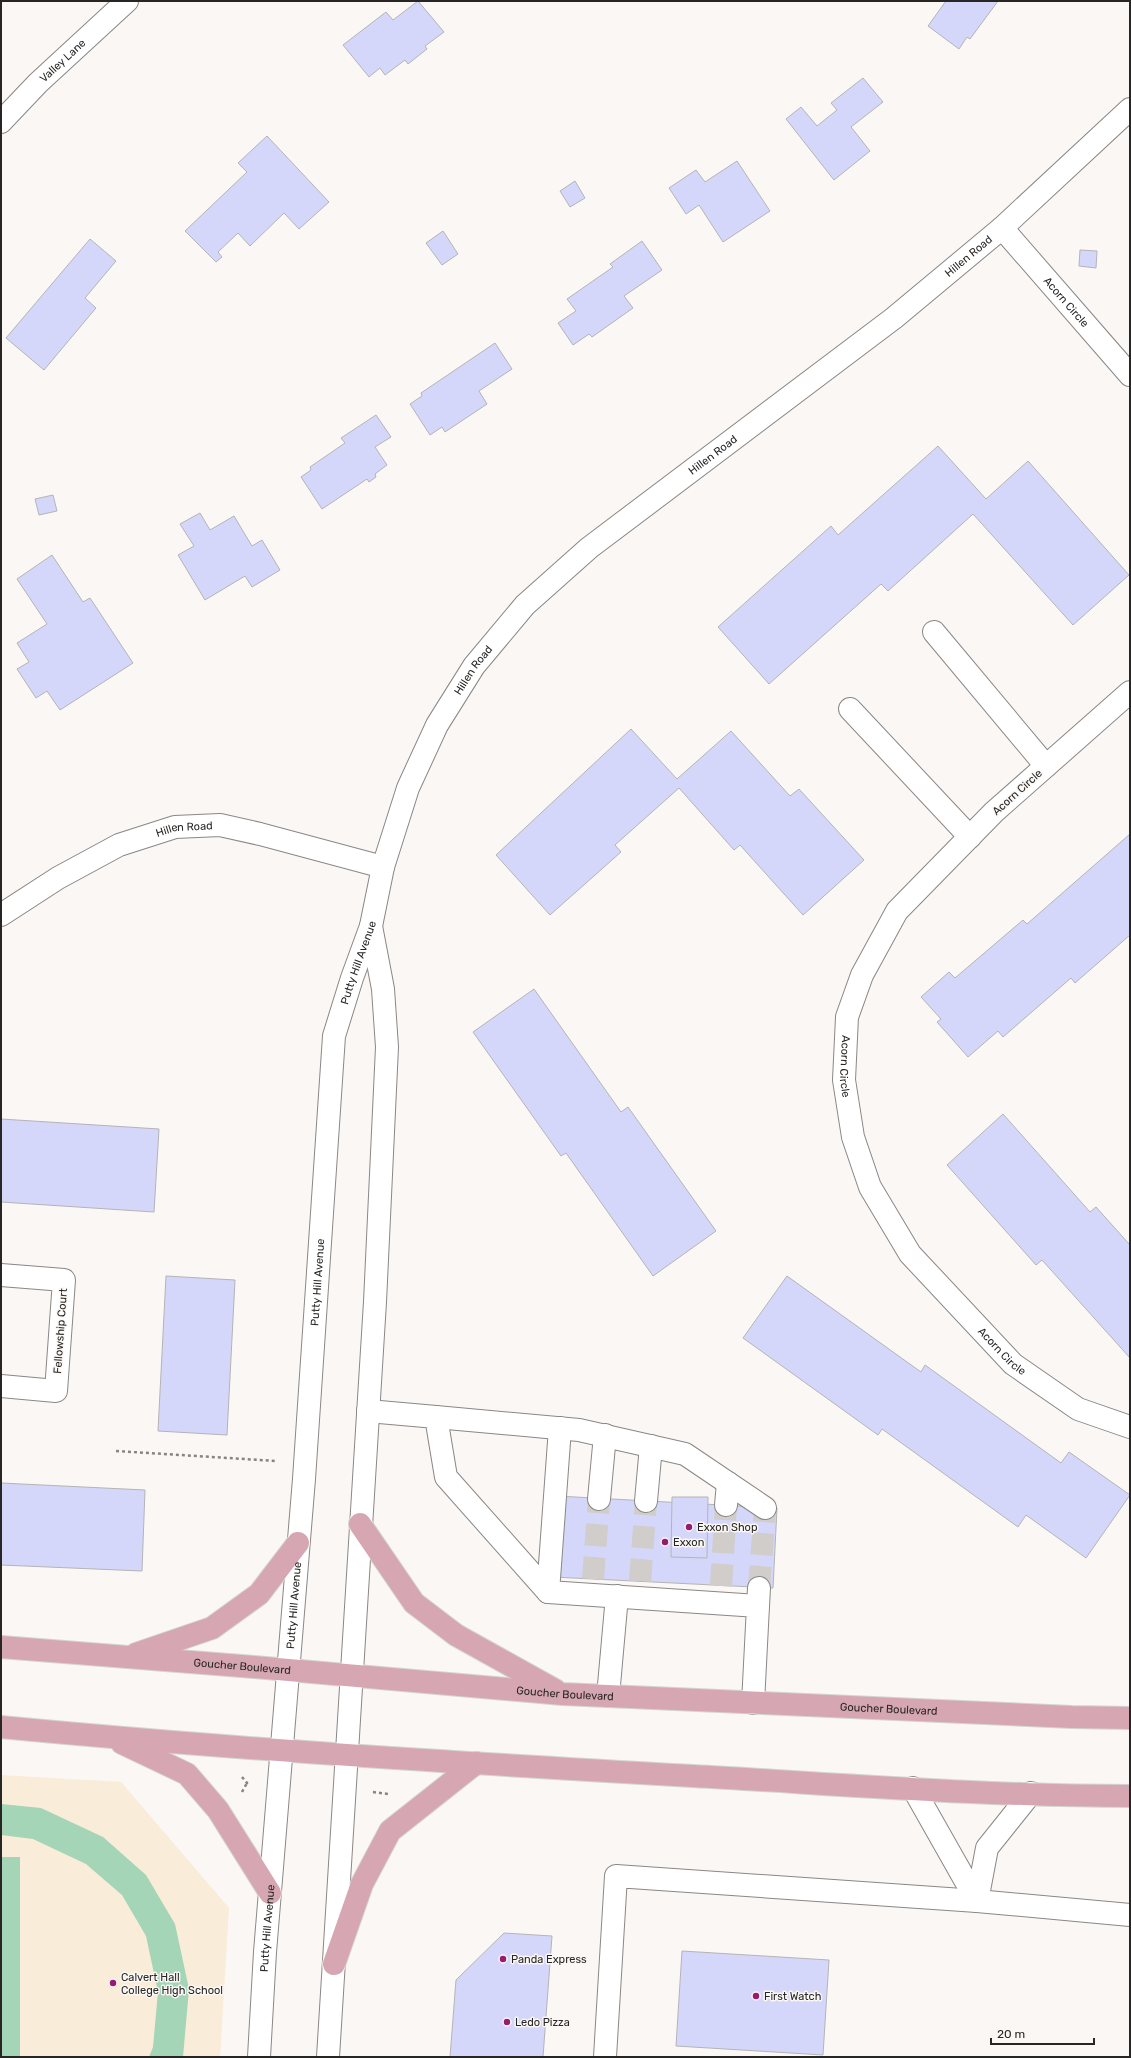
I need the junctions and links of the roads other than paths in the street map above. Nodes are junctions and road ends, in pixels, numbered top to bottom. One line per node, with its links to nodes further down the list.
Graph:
1 (127, 1): 3 (street, Valley Lane)
2 (1130, 109): 4 (street, Hillen Road)
3 (1, 122)
4 (1002, 228): 5 (street, Acorn Circle); 11 (street, Hillen Road)
5 (1130, 375)
6 (934, 632): 9 (street)
7 (1130, 692): 9 (street, Acorn Circle)
8 (850, 709): 10 (street)
9 (1046, 766): 10 (street, Acorn Circle)
10 (970, 837): 18 (street, Acorn Circle)
11 (383, 868): 12 (street, Hillen Road); 13 (street, Hillen Road)
12 (1, 915)
13 (371, 926): 16 (street, Putty Hill Avenue); 28 (street, Putty Hill Avenue)
14 (1, 1275): 15 (street, Fellowship Court)
15 (1, 1386)
16 (368, 1412): 17 (street); 27 (street, Putty Hill Avenue)
17 (436, 1416): 19 (street); 29 (street)
18 (1130, 1427)
19 (560, 1428): 20 (street); 29 (street)
20 (605, 1435): 21 (street); 23 (street)
21 (650, 1446): 22 (street); 24 (street)
22 (728, 1483): 25 (street); 26 (street)
23 (599, 1499)
24 (646, 1501)
25 (726, 1505)
26 (765, 1508)
27 (360, 1524): 34 (street, Putty Hill Avenue); 35 (main road)
28 (298, 1543): 32 (main road); 33 (street, Putty Hill Avenue)
29 (548, 1592): 30 (street)
30 (617, 1596): 36 (street); 37 (street)
31 (1, 1647): 32 (main road, Goucher Boulevard)
32 (127, 1657): 33 (main road, Goucher Boulevard)
33 (289, 1670): 34 (main road, Goucher Boulevard); 41 (street, Putty Hill Avenue)
34 (351, 1675): 35 (main road, Goucher Boulevard); 42 (street, Putty Hill Avenue)
35 (563, 1694): 36 (main road, Goucher Boulevard)
36 (608, 1696): 37 (main road, Goucher Boulevard)
37 (753, 1703): 38 (main road, Goucher Boulevard)
38 (1130, 1718)
39 (1, 1727): 40 (main road)
40 (110, 1737): 41 (main road); 47 (main road)
41 (282, 1750): 42 (main road); 47 (street, Putty Hill Avenue)
42 (347, 1755): 43 (main road); 50 (street, Putty Hill Avenue)
43 (476, 1763): 44 (main road); 50 (main road)
44 (913, 1788): 45 (main road); 48 (street)
45 (1031, 1793): 46 (main road); 48 (street)
46 (1130, 1796)
47 (270, 1893): 51 (street, Putty Hill Avenue)
48 (977, 1901): 49 (street); 53 (street)
49 (1130, 1915)
50 (334, 1964): 52 (street, Putty Hill Avenue)
51 (259, 2057)
52 (328, 2057)
53 (605, 2057)

